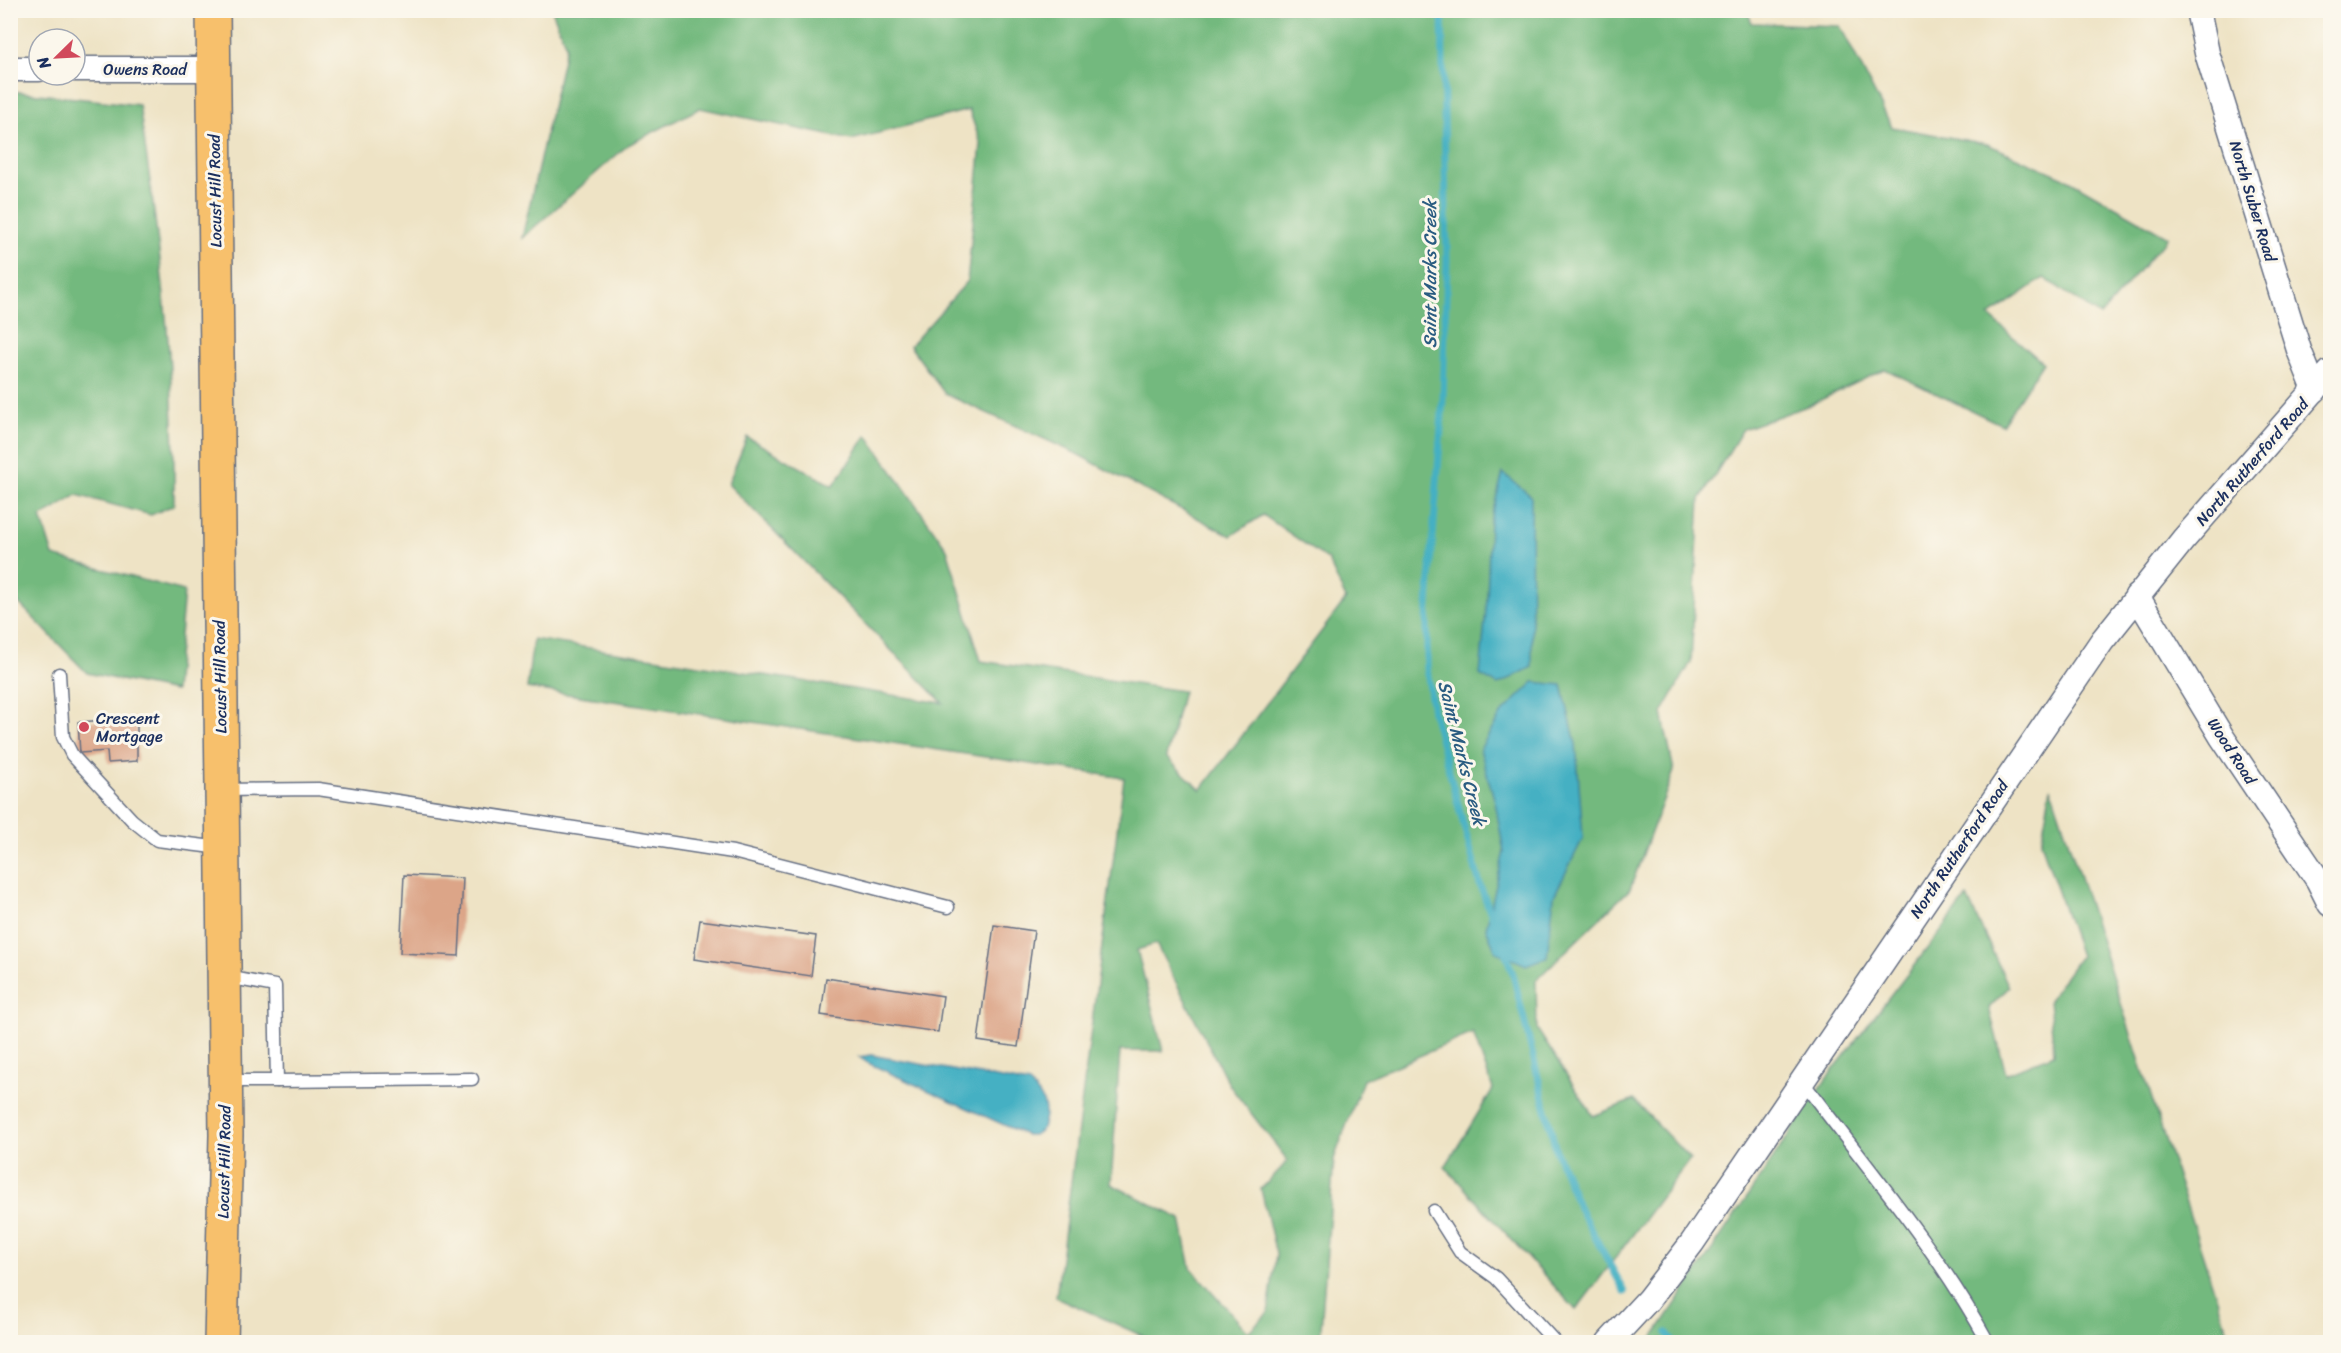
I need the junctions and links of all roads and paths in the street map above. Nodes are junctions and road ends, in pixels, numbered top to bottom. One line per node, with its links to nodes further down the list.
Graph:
1 (213, 10): 6 (main road, Locust Hill Road)
2 (2198, 10): 7 (street, North Suber Road)
3 (10, 69): 4 (street)
4 (27, 69)
5 (87, 69): 6 (street, Owens Road)
6 (214, 69): 10 (main road, Locust Hill Road)
7 (2323, 381): 8 (street, North Rutherford Road)
8 (2137, 597): 12 (street, Wood Road); 18 (street, North Rutherford Road)
9 (59, 674): 11 (lane)
10 (221, 790): 11 (main road, Locust Hill Road); 13 (lane)
11 (222, 848): 14 (main road, Locust Hill Road)
12 (2331, 904)
13 (948, 907)
14 (224, 976): 16 (main road, Locust Hill Road); 17 (lane)
15 (472, 1079): 17 (lane)
16 (225, 1081): 17 (lane); 20 (main road, Locust Hill Road)
17 (277, 1081)
18 (1802, 1081): 22 (street, North Rutherford Road); 23 (lane)
19 (1434, 1212): 21 (lane)
20 (221, 1342)
21 (1555, 1342)
22 (1609, 1342)
23 (1988, 1342)

